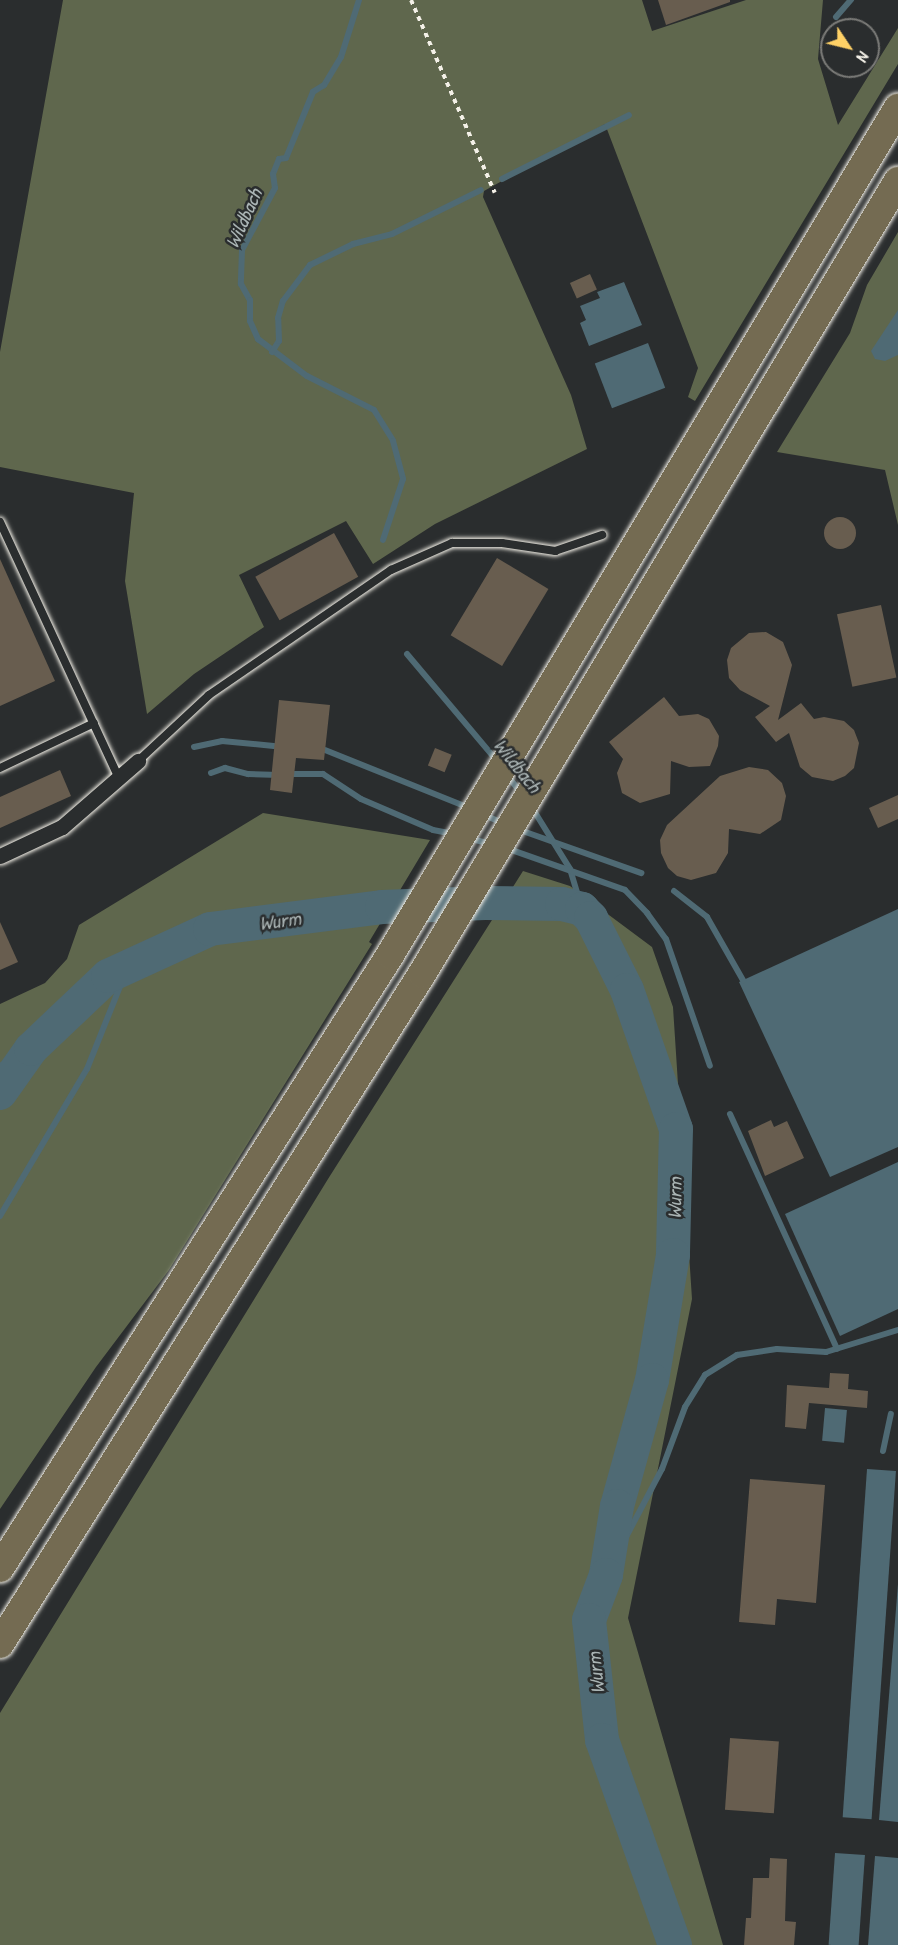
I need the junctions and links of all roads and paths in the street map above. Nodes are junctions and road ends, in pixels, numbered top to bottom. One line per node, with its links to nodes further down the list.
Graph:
1 (411, 0): 4 (path)
2 (898, 108): 12 (highway)
3 (898, 181): 13 (highway)
4 (495, 193)
5 (0, 522): 7 (lane)
6 (602, 536): 8 (lane)
7 (94, 723): 9 (lane); 10 (lane)
8 (138, 761): 10 (street)
9 (0, 768)
10 (118, 778): 11 (street)
11 (0, 856)
12 (0, 1568)
13 (0, 1644)

